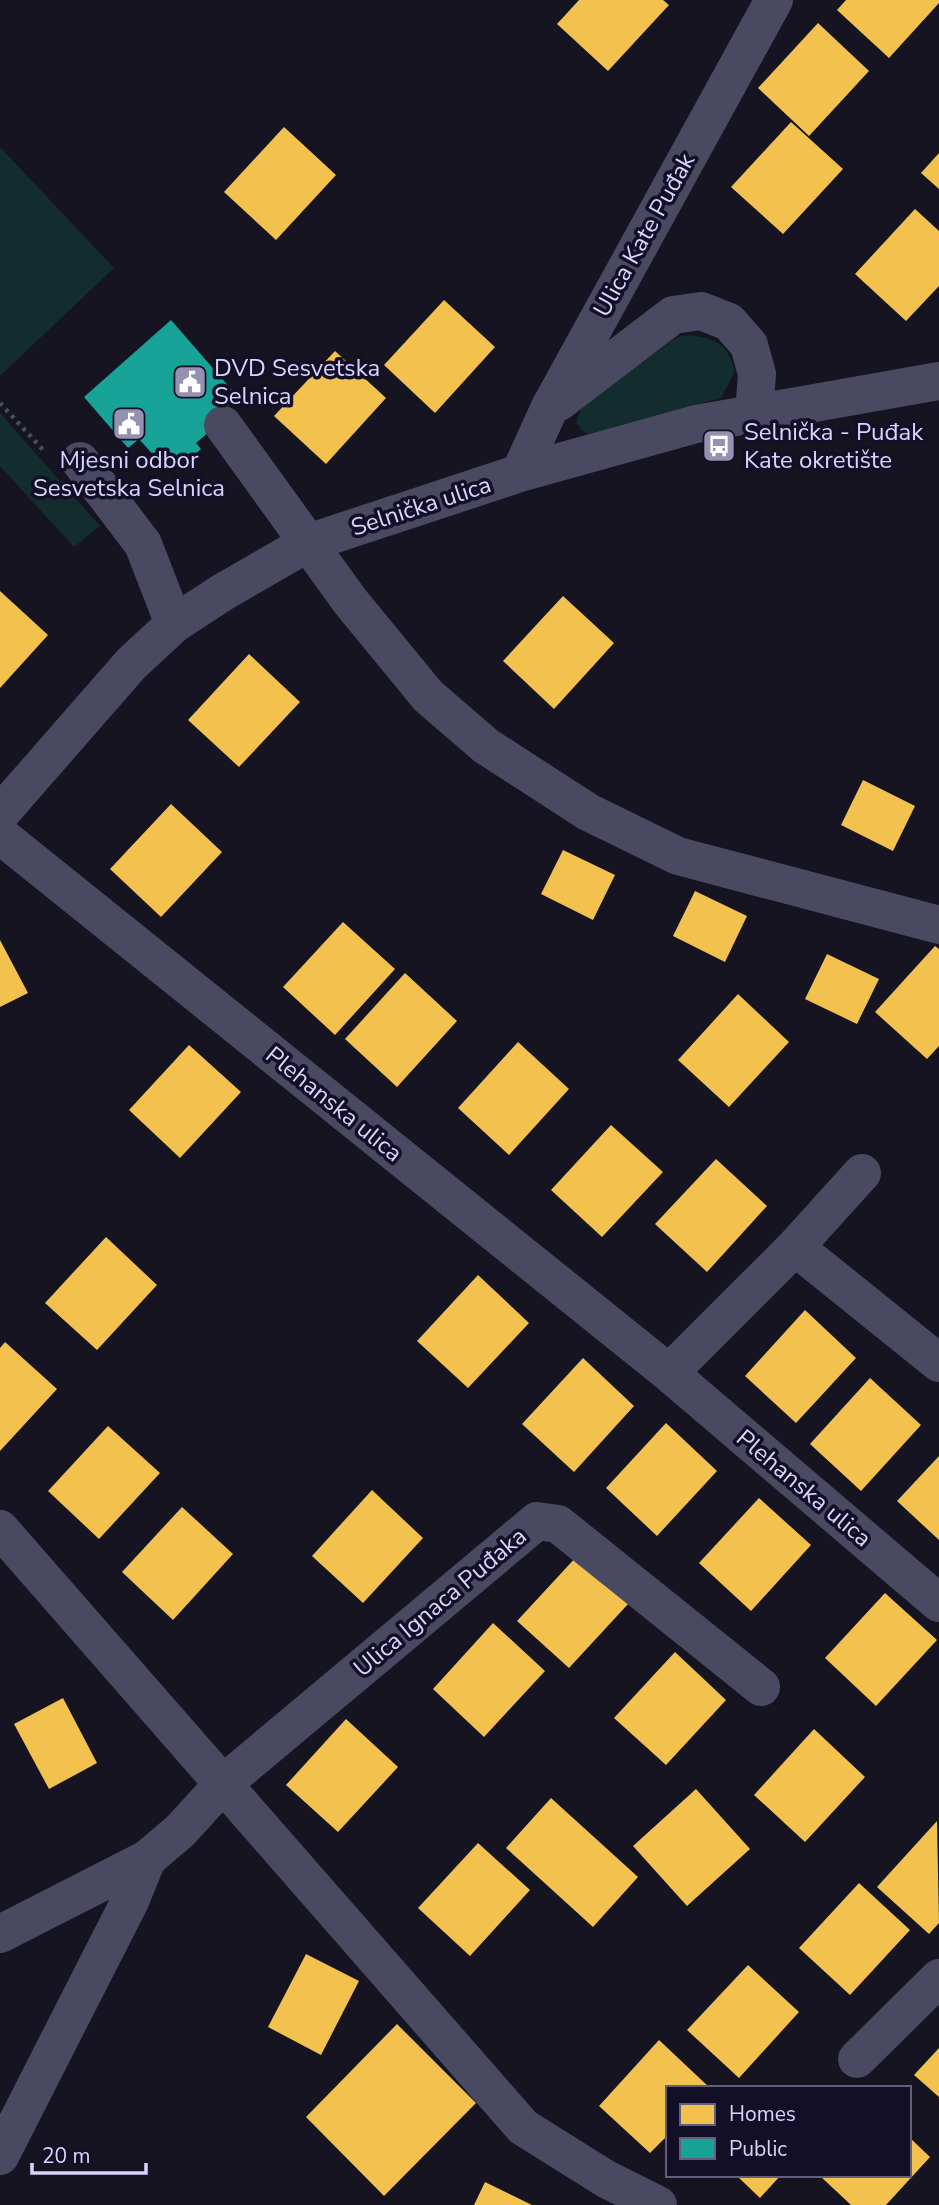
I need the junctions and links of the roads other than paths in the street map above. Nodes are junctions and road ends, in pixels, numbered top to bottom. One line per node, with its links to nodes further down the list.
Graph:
1 (774, 0): 3 (street, Ulica Kate Puđak)
2 (939, 382): 4 (street, Selnička ulica)
3 (549, 409): 4 (street); 7 (street, Ulica Kate Puđak)
4 (754, 413): 7 (street, Selnička ulica)
5 (223, 425): 8 (street)
6 (80, 461): 9 (street)
7 (520, 473): 8 (street, Selnička ulica)
8 (308, 543): 9 (street, Selnička ulica); 12 (street)
9 (174, 624): 10 (street, Selnička ulica)
10 (0, 814)
11 (0, 835): 16 (street, Plehanska ulica)
12 (939, 925)
13 (862, 1173): 14 (street)
14 (795, 1247): 15 (street); 16 (street)
15 (939, 1363)
16 (669, 1373): 18 (street, Plehanska ulica)
17 (0, 1529): 20 (street)
18 (939, 1603)
19 (761, 1686): 20 (street, Ulica Ignaca Puđaka)
20 (225, 1783): 21 (street, Ulica Ignaca Puđaka); 26 (street)
21 (146, 1859): 22 (street, Ulica Ignaca Puđaka); 25 (street)
22 (0, 1934)
23 (939, 1978): 24 (street)
24 (857, 2059)
25 (0, 2156)
26 (658, 2205)

